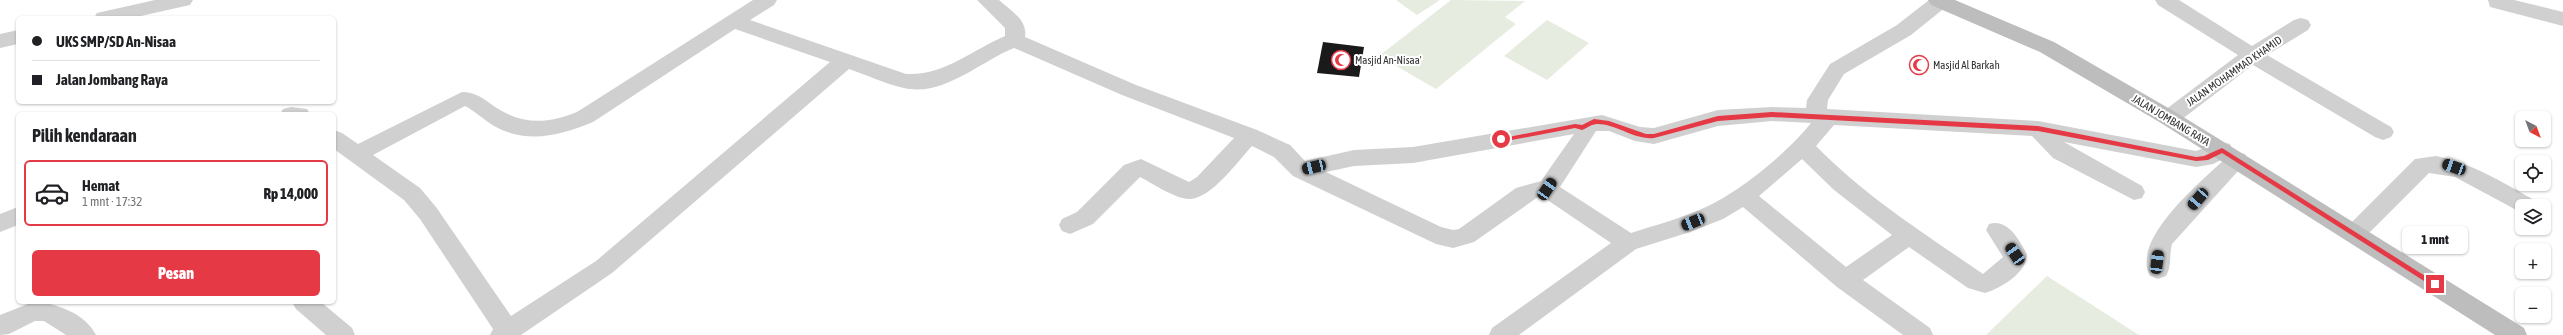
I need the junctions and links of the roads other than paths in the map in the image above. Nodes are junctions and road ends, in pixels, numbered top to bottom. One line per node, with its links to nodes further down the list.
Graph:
1 (183, 0): 7 (street)
2 (767, 0): 10 (street)
3 (987, 0): 13 (street)
4 (1939, 0): 17 (street); 18 (main road, JALAN JOMBANG RAYA)
5 (2165, 0): 15 (street)
6 (2497, 2): 9 (street)
7 (137, 5): 8 (street)
8 (109, 16)
9 (2563, 19)
10 (733, 21): 16 (street); 25 (street)
11 (2301, 25): 15 (street, JALAN MOHAMMAD KHAMID)
12 (16, 37): 14 (street)
13 (1014, 40): 16 (street); 22 (street)
14 (0, 41)
15 (2252, 55): 18 (street, JALAN MOHAMMAD KHAMID); 21 (street)
16 (846, 60): 43 (street)
17 (1822, 117): 19 (street); 20 (street); 24 (street)
18 (2169, 118): 26 (main road, JALAN JOMBANG RAYA)
19 (1582, 128): 27 (street); 28 (street)
20 (2038, 128): 26 (street); 29 (street)
21 (2383, 132)
22 (1249, 135): 27 (street); 34 (street)
23 (336, 139): 25 (street)
24 (1803, 146): 30 (street); 36 (street)
25 (357, 154): 43 (street)
26 (2230, 155): 37 (main road, JALAN JOMBANG RAYA); 39 (street)
27 (1301, 170): 28 (street)
28 (1547, 189): 38 (street)
29 (2134, 192)
30 (1744, 196): 38 (street); 40 (street)
31 (2515, 200): 37 (street)
32 (16, 217): 33 (street)
33 (0, 223)
34 (1070, 225)
35 (1997, 230): 36 (street)
36 (1910, 234): 40 (street)
37 (2354, 234): 48 (main road, JALAN JOMBANG RAYA)
38 (1628, 243): 46 (street)
39 (2158, 270)
40 (1845, 280): 47 (street)
41 (306, 304): 45 (street)
42 (0, 327): 44 (street)
43 (505, 333)
44 (84, 335)
45 (343, 335)
46 (1501, 335)
47 (1921, 335)
48 (2515, 335)

